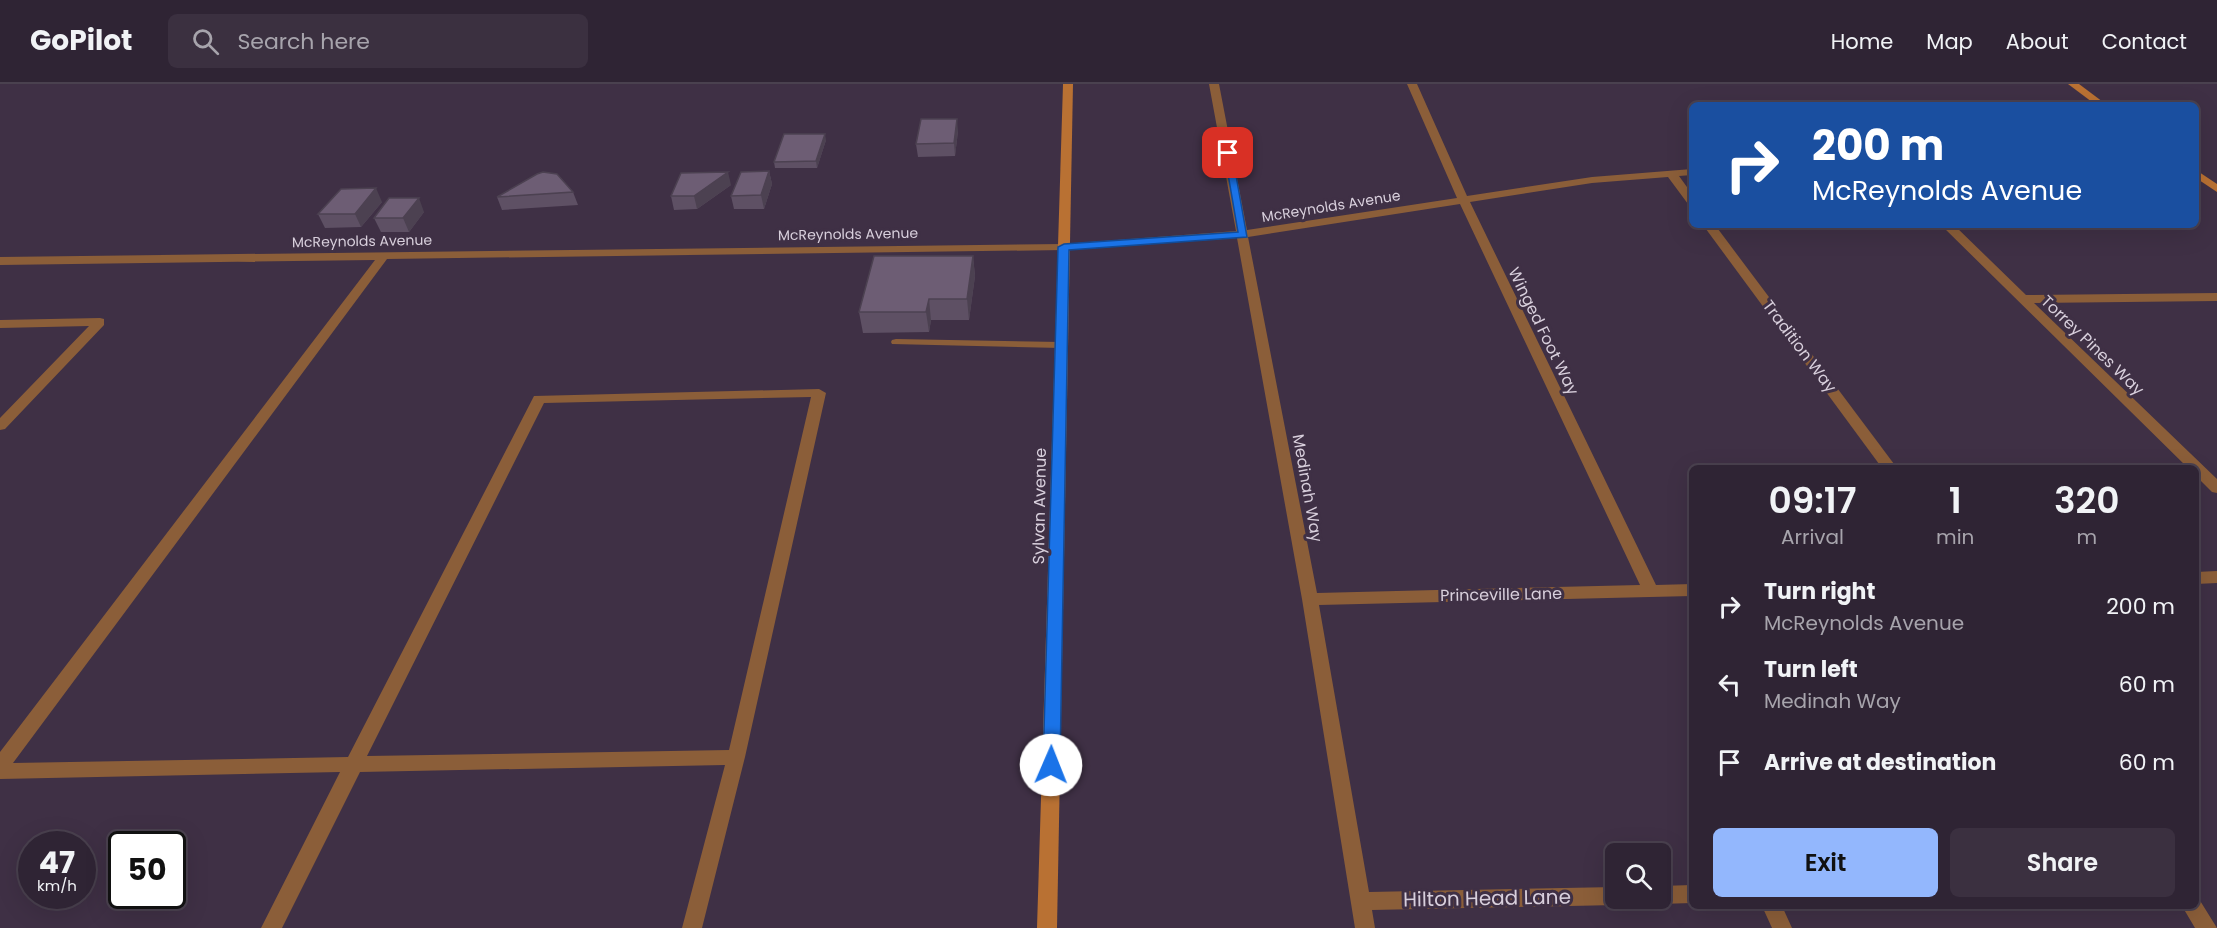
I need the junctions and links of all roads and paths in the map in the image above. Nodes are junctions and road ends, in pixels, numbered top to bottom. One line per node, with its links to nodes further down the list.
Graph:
1 (1068, 84): 15 (main road, Sylvan Avenue)
2 (1214, 84): 14 (street, Medinah Way)
3 (1412, 84): 11 (street, Winged Foot Way)
4 (2073, 84): 5 (main road)
5 (2098, 102)
6 (1670, 172): 7 (street, McReynolds Avenue); 10 (street); 11 (street, McReynolds Avenue)
7 (1689, 172)
8 (2199, 175): 9 (main road)
9 (2217, 189)
10 (1689, 198)
11 (1464, 201): 14 (street, McReynolds Avenue); 30 (street, Winged Foot Way)
12 (1711, 228): 24 (street, Tradition Way)
13 (1950, 228): 19 (street, Torrey Pines Way)
14 (1244, 234): 15 (street, McReynolds Avenue); 32 (street, Medinah Way)
15 (1064, 247): 16 (street, McReynolds Avenue); 22 (main road, Sylvan Avenue)
16 (384, 256): 17 (street, McReynolds Avenue); 35 (street)
17 (0, 261)
18 (2217, 297): 19 (street)
19 (2023, 299): 25 (street, Torrey Pines Way)
20 (0, 324): 23 (street)
21 (896, 342): 22 (lane)
22 (1061, 345): 44 (main road, Sylvan Avenue)
23 (0, 426)
24 (1888, 465)
25 (2193, 465)
26 (2199, 470): 27 (street, Torrey Pines Way)
27 (2217, 488)
28 (2217, 577): 29 (street)
29 (2199, 578)
30 (1650, 590): 31 (street, Princeville Lane); 32 (street, Princeville Lane)
31 (1689, 590)
32 (1310, 599): 39 (street, Medinah Way)
33 (736, 757): 34 (street); 34 (street); 43 (street)
34 (353, 764): 35 (street); 42 (street)
35 (0, 768)
36 (1689, 894): 37 (street)
37 (1671, 895)
38 (1605, 896): 39 (street, Hilton Head Lane)
39 (1359, 901): 45 (street, Medinah Way)
40 (1773, 909): 46 (street)
41 (2194, 909): 47 (street)
42 (271, 928)
43 (692, 928)
44 (1047, 928)
45 (1365, 928)
46 (1782, 928)
47 (2207, 928)

